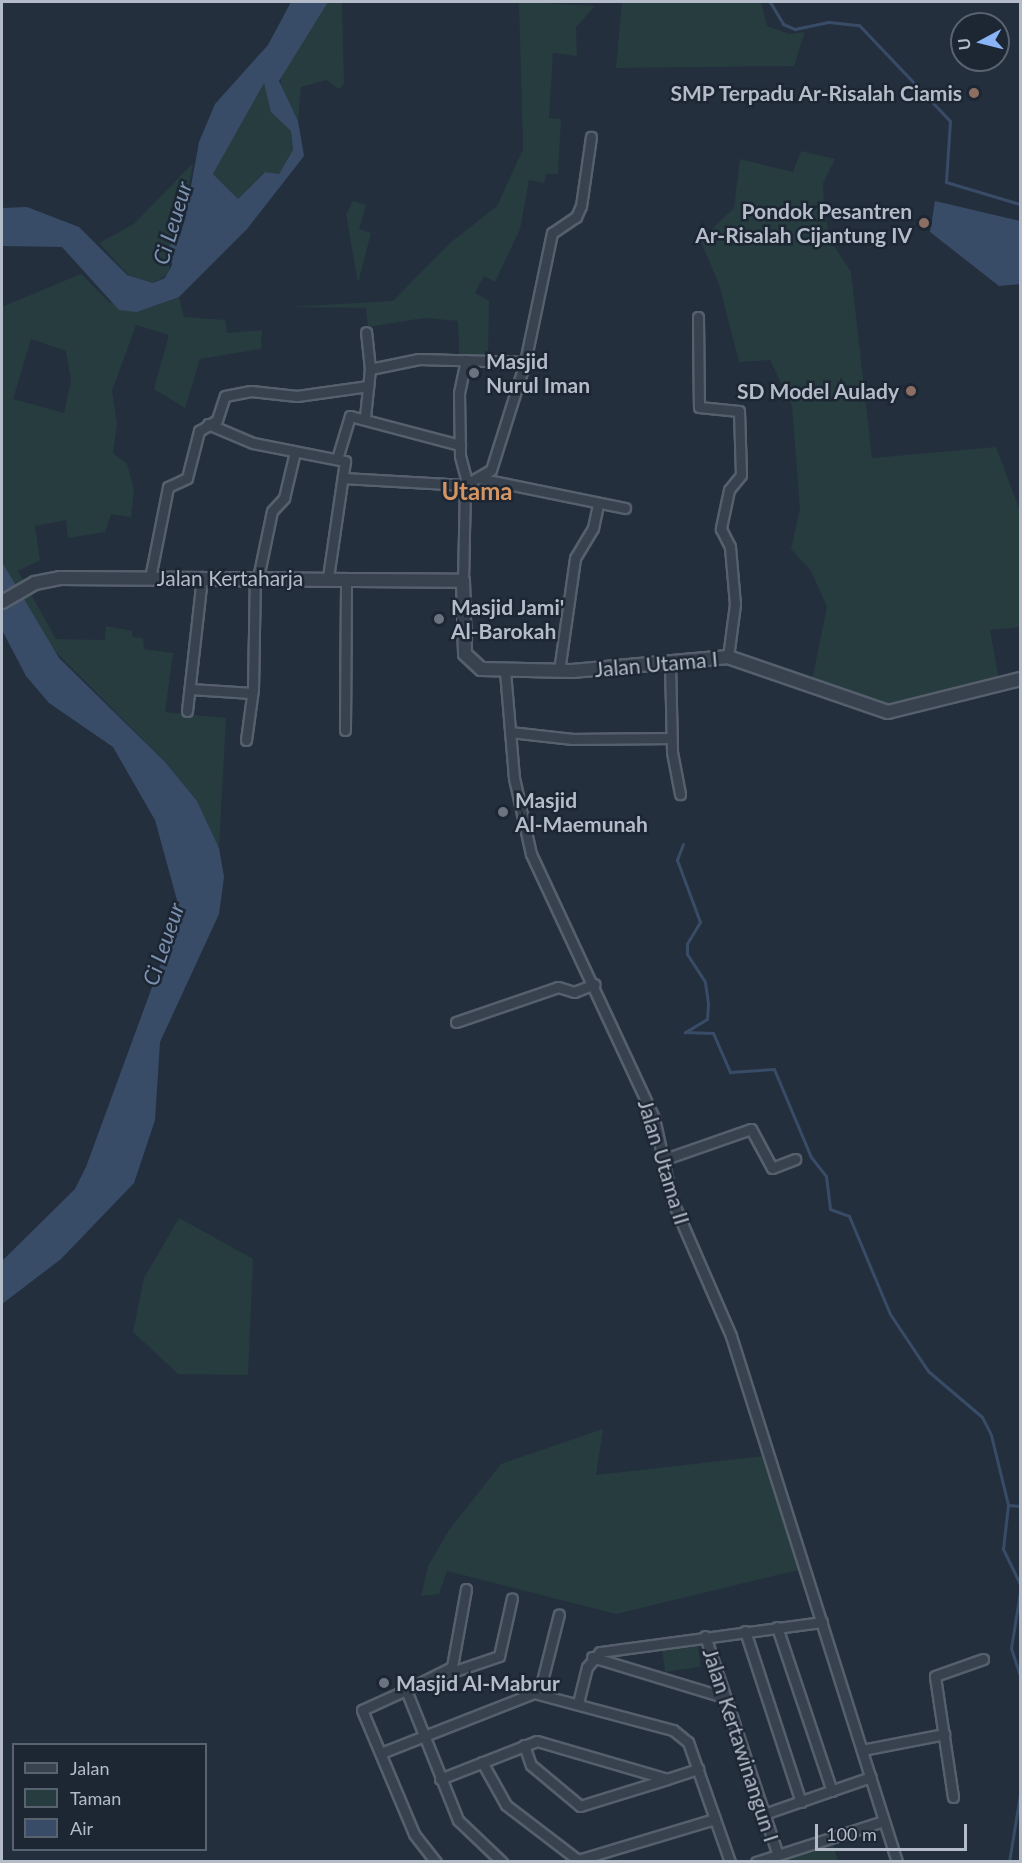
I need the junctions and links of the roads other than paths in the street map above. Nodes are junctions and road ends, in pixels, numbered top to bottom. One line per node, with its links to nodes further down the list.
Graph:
1 (591, 137): 5 (street)
2 (698, 317): 25 (street)
3 (366, 332): 6 (street)
4 (466, 360): 5 (street); 6 (street); 10 (street)
5 (525, 362): 14 (street)
6 (370, 369): 7 (street)
7 (368, 386): 8 (street); 9 (street)
8 (365, 417): 10 (street); 12 (street)
9 (208, 424): 11 (street); 19 (street)
10 (460, 445): 15 (street)
11 (295, 452): 12 (street); 20 (street)
12 (337, 459): 13 (street)
13 (343, 478): 15 (street); 21 (street)
14 (478, 478): 15 (street); 16 (street)
15 (466, 484): 23 (street)
16 (598, 505): 17 (street); 28 (street)
17 (625, 508)
18 (202, 577): 19 (street, Jalan Kertaharja); 20 (street, Jalan Kertaharja); 30 (street)
19 (150, 578): 24 (street, Jalan Kertaharja)
20 (256, 578): 21 (street, Jalan Kertaharja); 31 (street)
21 (328, 578): 22 (street, Jalan Kertaharja)
22 (346, 579): 23 (street, Jalan Kertaharja); 33 (street)
23 (463, 581): 27 (street, Jalan Utama I)
24 (2, 602)
25 (728, 657): 26 (street, Jalan Utama I); 29 (street, Jalan Utama I)
26 (670, 662): 28 (street, Jalan Utama I); 35 (street)
27 (505, 671): 28 (street, Jalan Utama I); 34 (street, Jalan Utama II)
28 (558, 672)
29 (1020, 679)
30 (190, 689): 31 (street); 32 (street)
31 (252, 693): 36 (street)
32 (187, 711)
33 (345, 730)
34 (510, 732): 35 (street); 38 (street, Jalan Utama II)
35 (671, 738): 37 (street)
36 (246, 740)
37 (680, 794)
38 (593, 985): 39 (street); 40 (street, Jalan Utama II)
39 (456, 1022)
40 (665, 1159): 41 (street); 45 (street, Jalan Utama II)
41 (795, 1159)
42 (466, 1589): 51 (street)
43 (512, 1598): 51 (street)
44 (559, 1614): 53 (street)
45 (822, 1622): 46 (street); 59 (street, Jalan Utama II)
46 (777, 1627): 47 (street); 66 (street)
47 (745, 1631): 48 (street); 68 (street)
48 (705, 1636): 49 (street); 54 (street, Jalan Kertawinangun I)
49 (592, 1657): 54 (street); 55 (street)
50 (983, 1659): 56 (street)
51 (449, 1672): 52 (street)
52 (406, 1690): 57 (street); 60 (street)
53 (539, 1693): 55 (street); 57 (street)
54 (724, 1697): 69 (street, Jalan Kertawinangun I)
55 (579, 1703): 62 (street)
56 (944, 1734): 59 (street); 67 (street)
57 (422, 1735): 60 (street); 64 (street)
58 (524, 1745): 61 (street); 65 (street); 65 (street)
59 (862, 1750): 63 (street, Jalan Utama II)
60 (381, 1753): 74 (street)
61 (482, 1762): 64 (street); 73 (street)
62 (698, 1769): 65 (street); 70 (street)
63 (871, 1777): 66 (street); 71 (street, Jalan Utama II)
64 (440, 1779): 75 (street)
65 (667, 1779)
66 (832, 1791): 68 (street)
67 (953, 1797)
68 (801, 1802): 69 (street)
69 (764, 1814): 72 (street, Jalan Kertawinangun I)
70 (715, 1819): 73 (street); 76 (street)
71 (884, 1821): 72 (street); 78 (street, Jalan Utama II)
72 (777, 1853): 77 (street)
73 (577, 1861)
74 (436, 1862)
75 (502, 1862)
76 (730, 1862)
77 (756, 1862)
78 (897, 1862)

